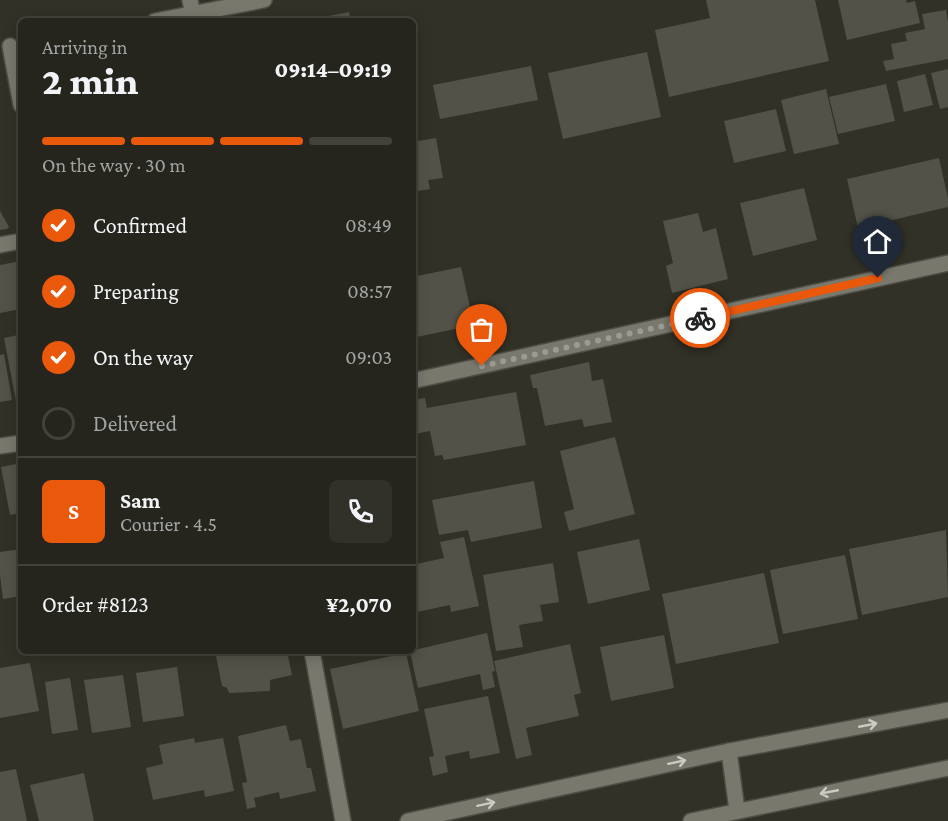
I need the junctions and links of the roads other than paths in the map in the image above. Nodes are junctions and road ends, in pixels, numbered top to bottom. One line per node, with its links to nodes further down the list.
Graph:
1 (264, 0): 2 (street)
2 (192, 12): 3 (street)
3 (167, 18)
4 (10, 46): 5 (street)
5 (18, 89)
6 (18, 242): 7 (street)
7 (0, 245)
8 (948, 263): 9 (street)
9 (416, 380)
10 (18, 444): 11 (street)
11 (0, 447)
12 (313, 654): 17 (street)
13 (948, 710): 14 (street, one-way to 13)
14 (729, 751): 16 (street); 18 (street, one-way to 14)
15 (948, 768): 16 (street, one-way to 16)
16 (737, 810): 19 (street)
17 (343, 821)
18 (408, 821)
19 (691, 821)

